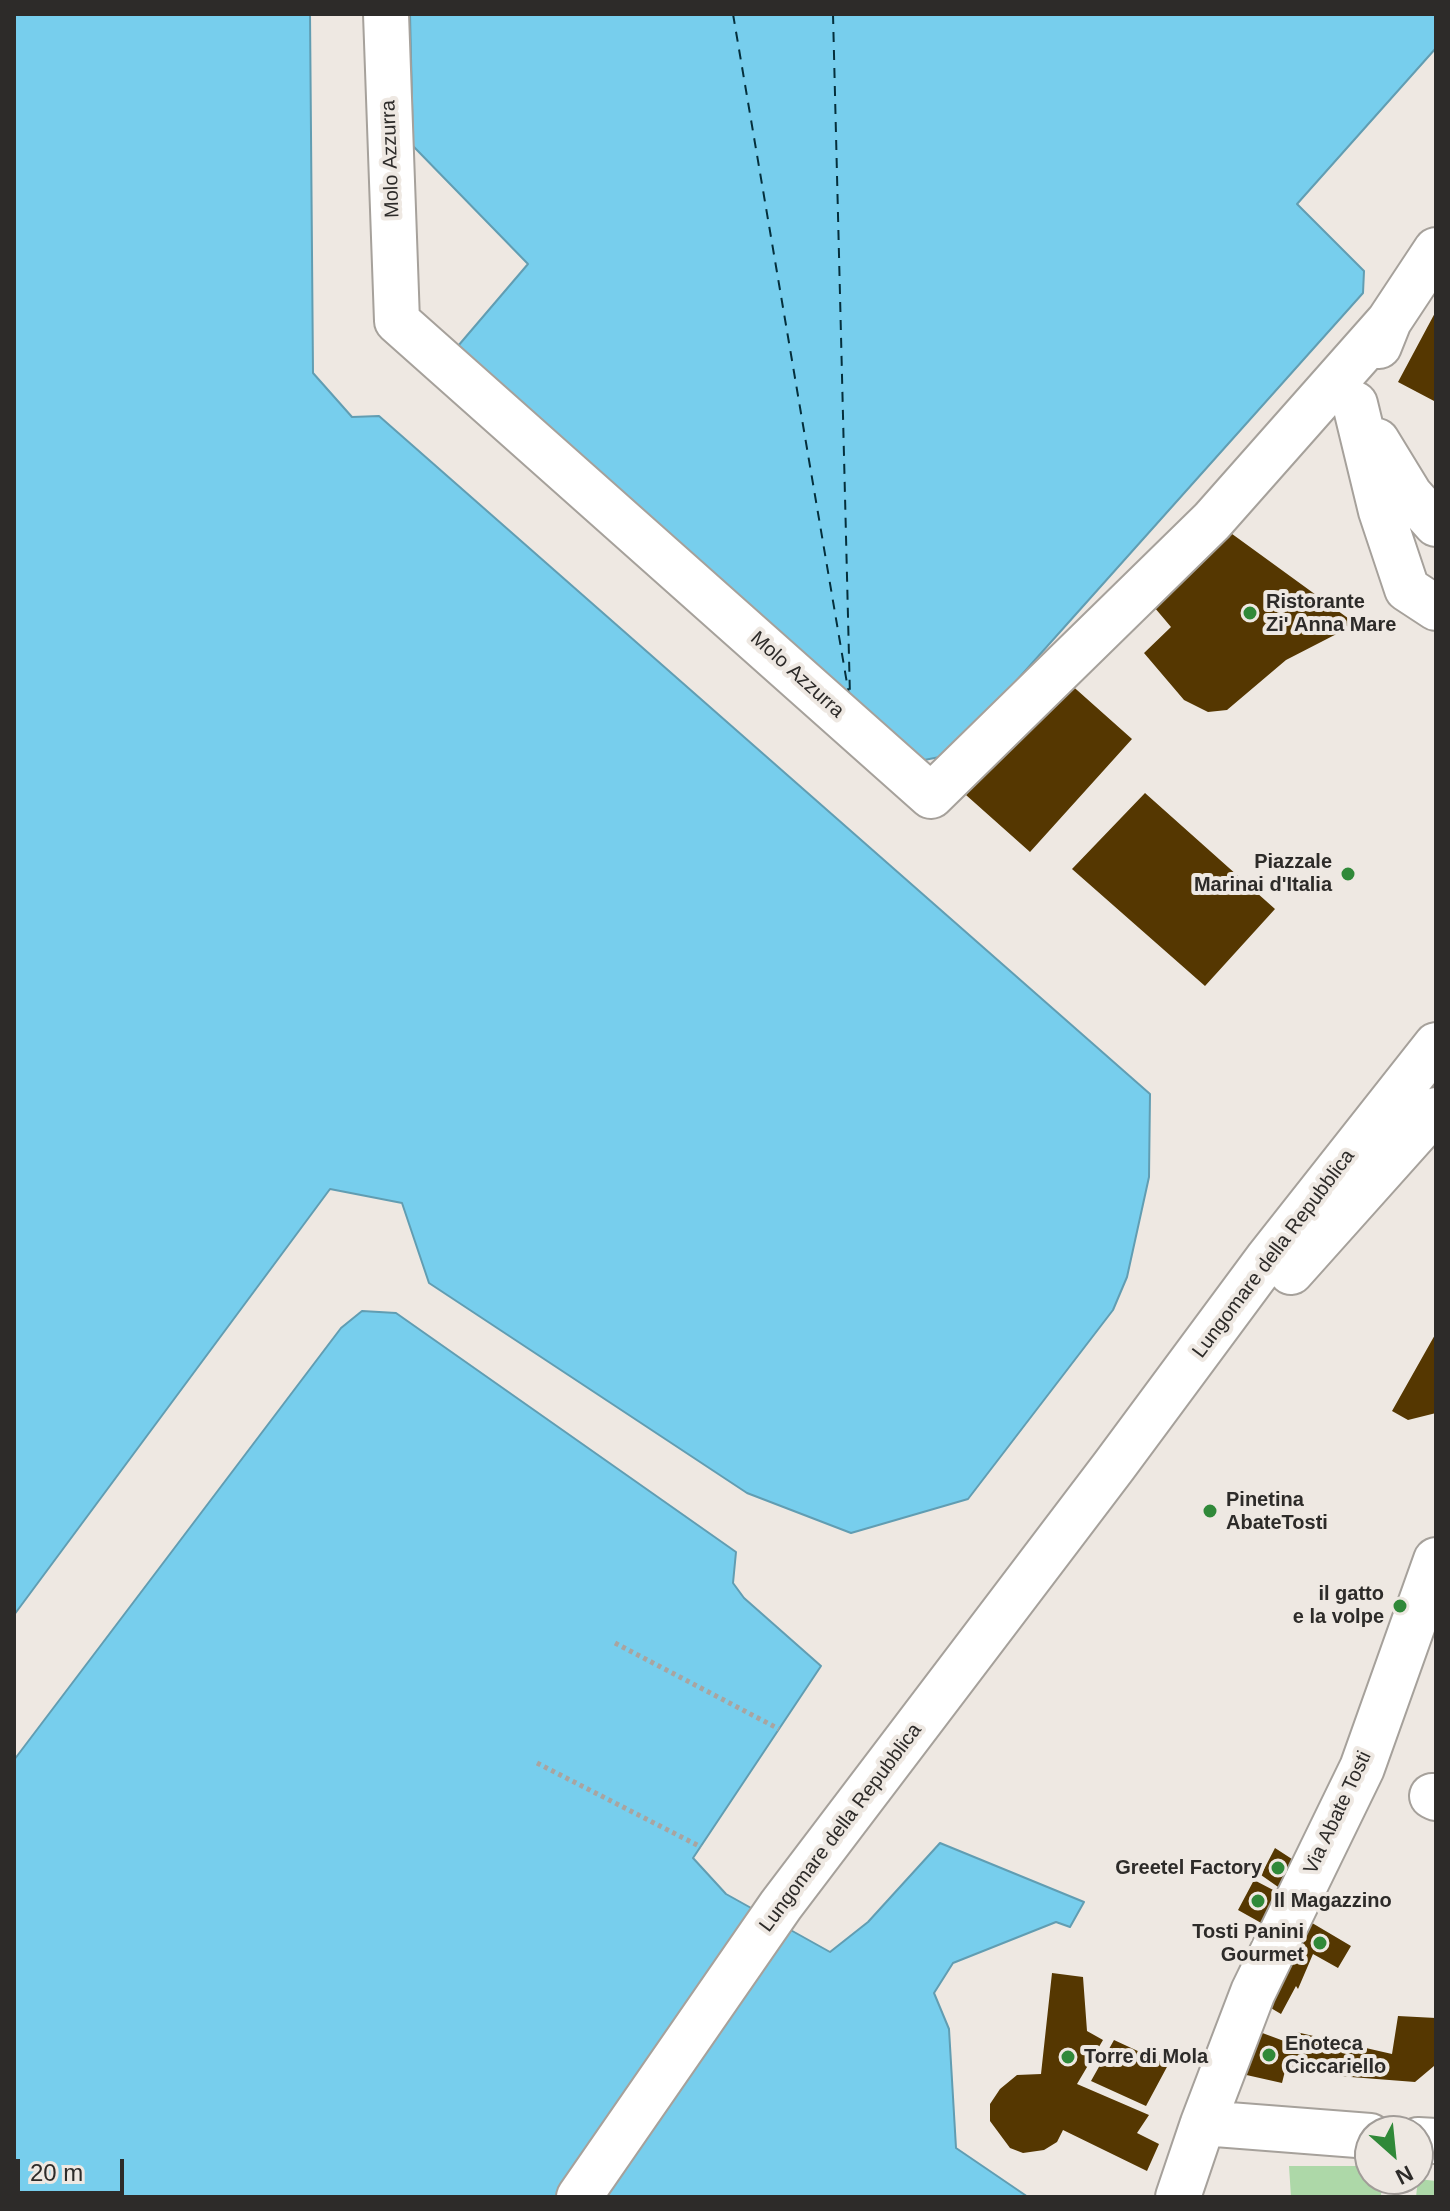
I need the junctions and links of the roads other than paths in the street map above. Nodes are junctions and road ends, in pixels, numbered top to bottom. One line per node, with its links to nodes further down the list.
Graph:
1 (386, 14): 3 (main road, Molo Azzurra)
2 (1436, 250): 3 (main road, Molo Azzurra)
3 (1389, 321): 4 (main road, Molo Azzurra)
4 (1355, 404): 5 (main road); 6 (main road)
5 (1427, 505)
6 (1436, 608)
7 (1436, 1045): 9 (main road, Lungomare della Repubblica)
8 (1436, 1111): 9 (main road, Lungomare della Repubblica)
9 (1114, 1466): 13 (main road, Lungomare della Repubblica)
10 (1431, 1583): 11 (main road, Via Abate Tosti)
11 (1203, 2123): 12 (main road); 14 (main road, Via Abate Tosti)
12 (1354, 2135)
13 (579, 2197)
14 (1178, 2197)

